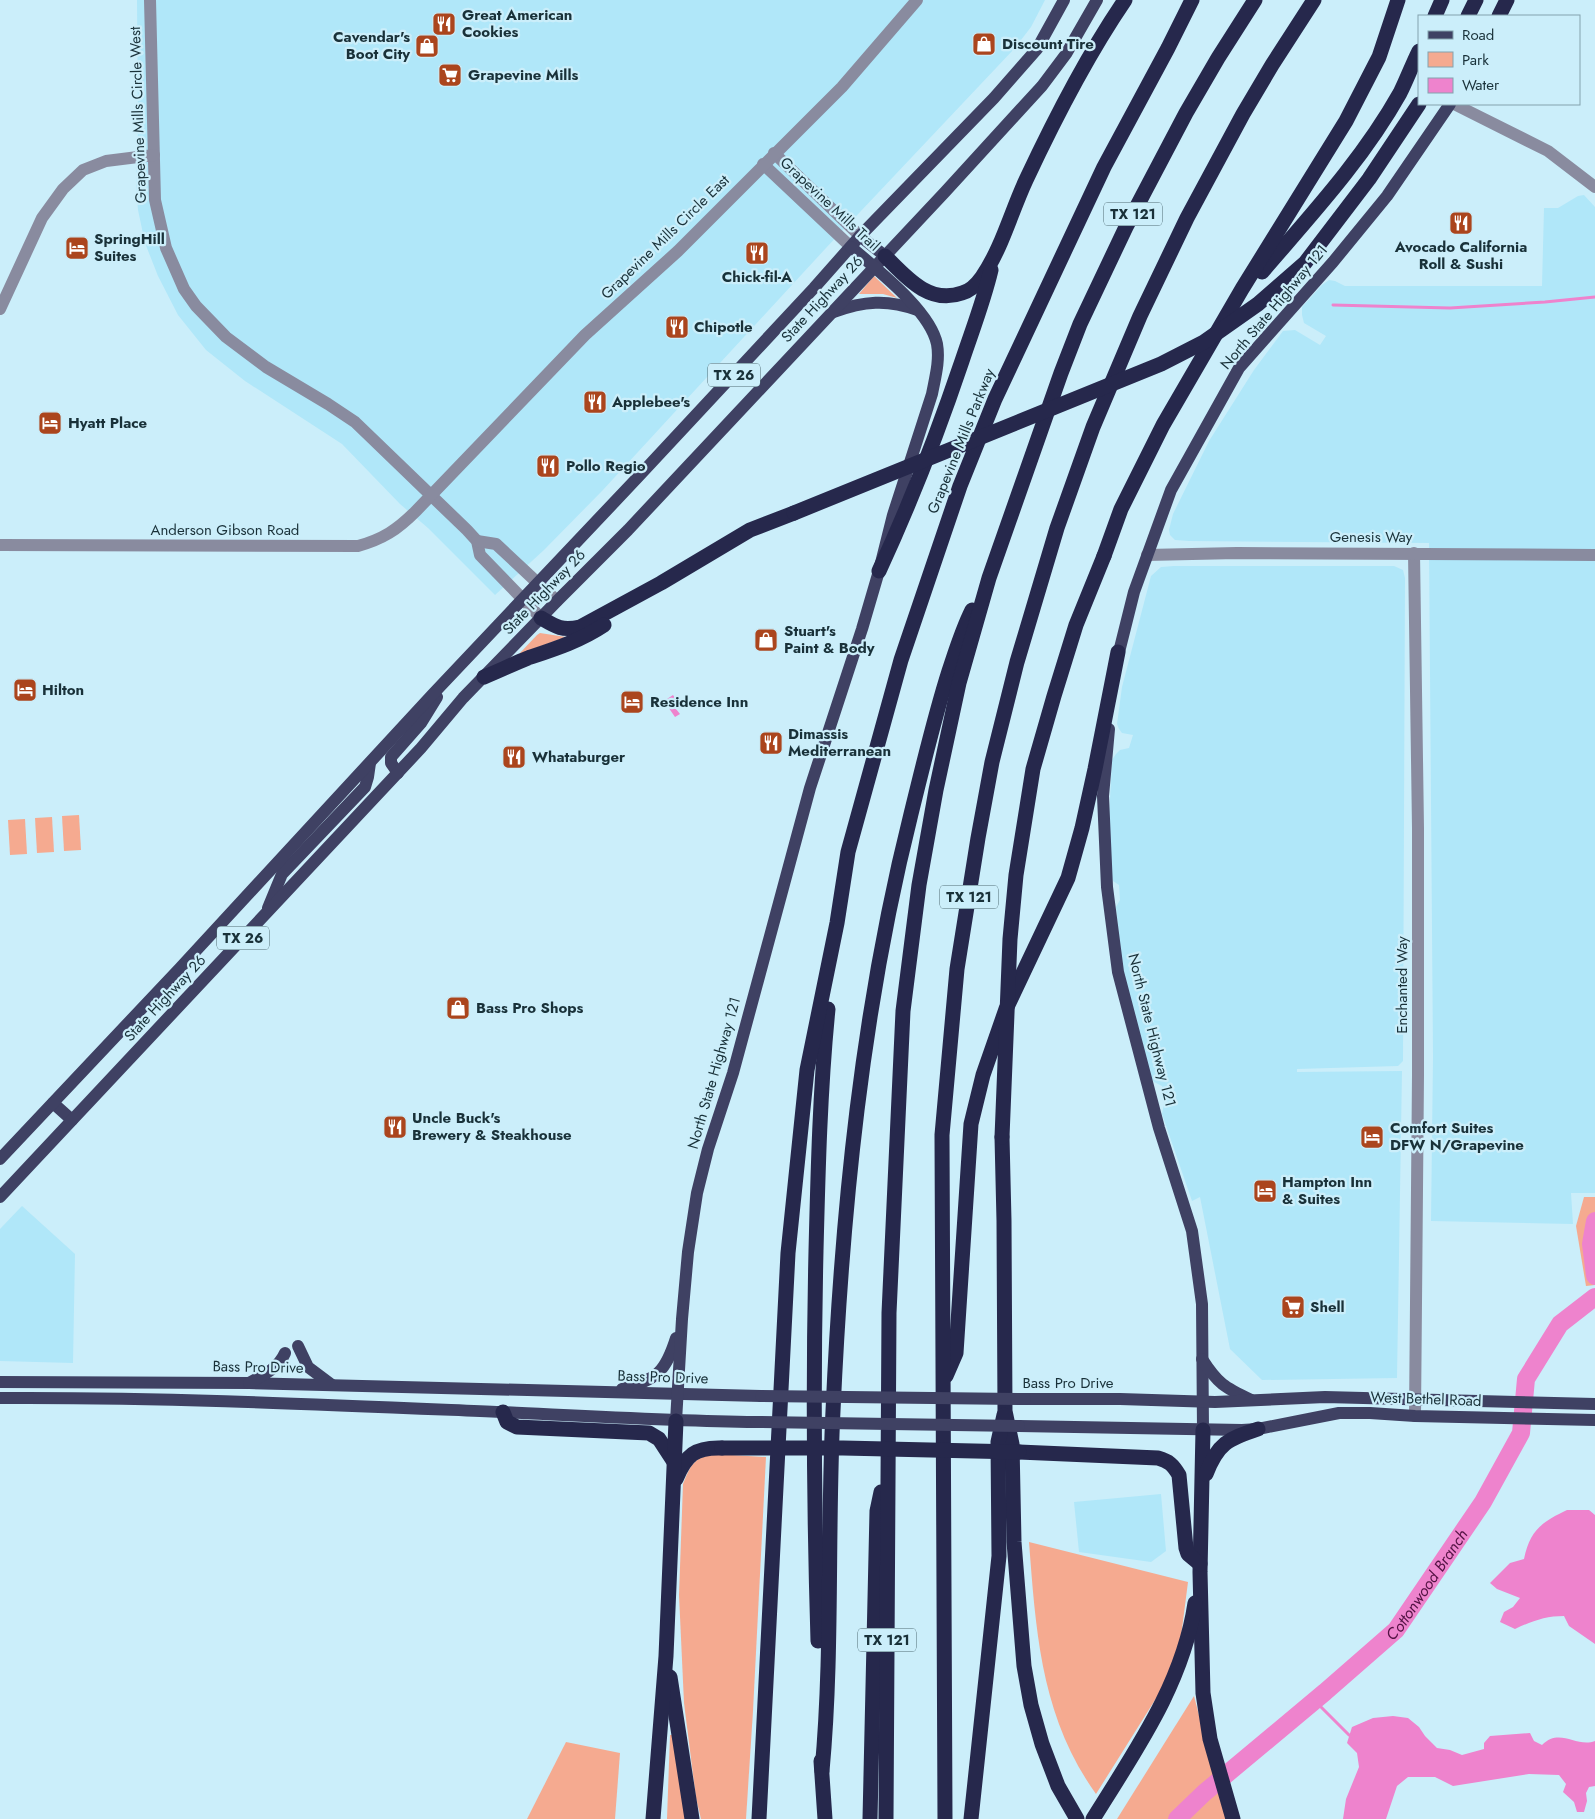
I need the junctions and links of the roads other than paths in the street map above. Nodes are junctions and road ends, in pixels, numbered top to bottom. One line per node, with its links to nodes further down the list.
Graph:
1 (150, 0): 23 (street, Grapevine Mills Circle West)
2 (917, 0): 22 (street, Grapevine Mills Circle East)
3 (1064, 0): 26 (main road, State Highway 26 / TX 26)
4 (1097, 0): 29 (main road, State Highway 26 / TX 26)
5 (1125, 0): 28 (highway)
6 (1192, 0): 53 (highway, Grapevine Mills Parkway)
7 (1255, 0): 41 (highway, TX 121)
8 (1314, 0): 63 (highway, TX 121)
9 (1398, 0): 30 (highway)
10 (1442, 0): 14 (highway)
11 (1476, 0): 15 (highway)
12 (1507, 0): 16 (highway)
13 (1516, 0): 17 (main road)
14 (1435, 15)
15 (1468, 15)
16 (1500, 15)
17 (1507, 15)
18 (1418, 53): 30 (highway)
19 (1418, 105): 43 (highway, bridge)
20 (1451, 105): 38 (main road, North State Highway 121)
21 (1454, 105): 25 (street)
22 (774, 153): 24 (street, Grapevine Mills Circle East); 26 (street, Grapevine Mills Trail)
23 (154, 155): 31 (street); 34 (street, Grapevine Mills Circle West)
24 (763, 164): 27 (street, Grapevine Mills Trail); 34 (street, Grapevine Mills Circle East)
25 (1595, 187)
26 (860, 236): 27 (main road, State Highway 26 / TX 26); 29 (main road, Grapevine Mills Trail)
27 (851, 247): 29 (main road, Grapevine Mills Trail); 42 (main road, State Highway 26 / TX 26)
28 (995, 254): 29 (highway); 40 (highway)
29 (880, 262): 32 (main road, North State Highway 121); 33 (main road, State Highway 26 / TX 26)
30 (1234, 303): 74 (highway, bridge)
31 (0, 309)
32 (922, 312): 33 (main road); 40 (main road, North State Highway 121)
33 (831, 314): 45 (main road, State Highway 26 / TX 26)
34 (432, 496): 35 (street, Grapevine Mills Circle West); 36 (street, Anderson Gibson Road)
35 (477, 541): 42 (street); 44 (street)
36 (0, 545)
37 (1414, 553): 38 (street, Genesis Way); 39 (street, Genesis Way); 70 (street, Enchanted Way)
38 (1147, 555): 47 (main road, North State Highway 121)
39 (1595, 555)
40 (879, 570): 58 (main road, North State Highway 121)
41 (989, 578): 81 (highway, TX 121); 85 (highway)
42 (538, 583): 44 (main road, State Highway 26 / TX 26); 45 (street)
43 (661, 583): 46 (highway); 48 (highway)
44 (522, 599): 46 (street); 49 (main road, State Highway 26 / TX 26)
45 (557, 601): 46 (main road, State Highway 26 / TX 26)
46 (541, 618): 48 (main road, State Highway 26 / TX 26)
47 (1118, 652): 61 (main road, North State Highway 121); 63 (highway)
48 (484, 677): 51 (main road, State Highway 26 / TX 26)
49 (443, 684): 50 (main road, State Highway 26 / TX 26); 51 (main road)
50 (370, 763): 52 (main road); 54 (main road, State Highway 26 / TX 26)
51 (398, 773): 52 (main road, State Highway 26 / TX 26)
52 (266, 912): 55 (main road, State Highway 26 / TX 26)
53 (837, 923): 85 (highway); 90 (highway)
54 (53, 1103): 55 (main road); 56 (main road, State Highway 26 / TX 26)
55 (72, 1120): 57 (main road, State Highway 26 / TX 26)
56 (0, 1159)
57 (0, 1197)
58 (682, 1319): 66 (main road); 67 (main road, North State Highway 121)
59 (298, 1346): 65 (main road)
60 (285, 1353): 64 (main road)
61 (1202, 1359): 71 (main road); 72 (main road, North State Highway 121)
62 (0, 1382): 64 (main road, Bass Pro Drive)
63 (944, 1382): 94 (highway, TX 121)
64 (249, 1383): 65 (main road, Bass Pro Drive)
65 (332, 1385): 66 (main road, Bass Pro Drive)
66 (612, 1392): 67 (main road, Bass Pro Drive)
67 (678, 1394): 72 (main road, Bass Pro Drive, bridge); 78 (main road, North State Highway 121)
68 (1326, 1397): 70 (main road, West Bethel Road); 71 (main road, Bass Pro Drive)
69 (0, 1398): 75 (main road)
70 (1415, 1399): 73 (main road, West Bethel Road); 76 (street, Enchanted Way)
71 (1253, 1401): 72 (main road, Bass Pro Drive)
72 (1202, 1402): 80 (main road, North State Highway 121)
73 (1595, 1404)
74 (1005, 1411): 95 (highway); 96 (highway)
75 (503, 1412): 78 (main road); 82 (highway)
76 (1415, 1416): 77 (main road, West Bethel Road); 79 (main road, West Bethel Road)
77 (1595, 1420)
78 (676, 1421): 80 (main road, bridge); 82 (highway)
79 (1258, 1429): 80 (main road); 83 (highway)
80 (1203, 1430): 83 (highway)
81 (888, 1461): 92 (highway); 93 (highway, TX 121)
82 (674, 1463): 84 (highway)
83 (1202, 1482): 86 (highway)
84 (673, 1488): 86 (highway, bridge); 87 (highway)
85 (822, 1560): 91 (highway)
86 (1200, 1568): 97 (highway); 98 (highway)
87 (666, 1656): 88 (highway); 89 (highway)
88 (653, 1819)
89 (692, 1819)
90 (759, 1819)
91 (825, 1819)
92 (870, 1819)
93 (886, 1819)
94 (944, 1819)
95 (971, 1819)
96 (1077, 1819)
97 (1092, 1819)
98 (1234, 1819)

